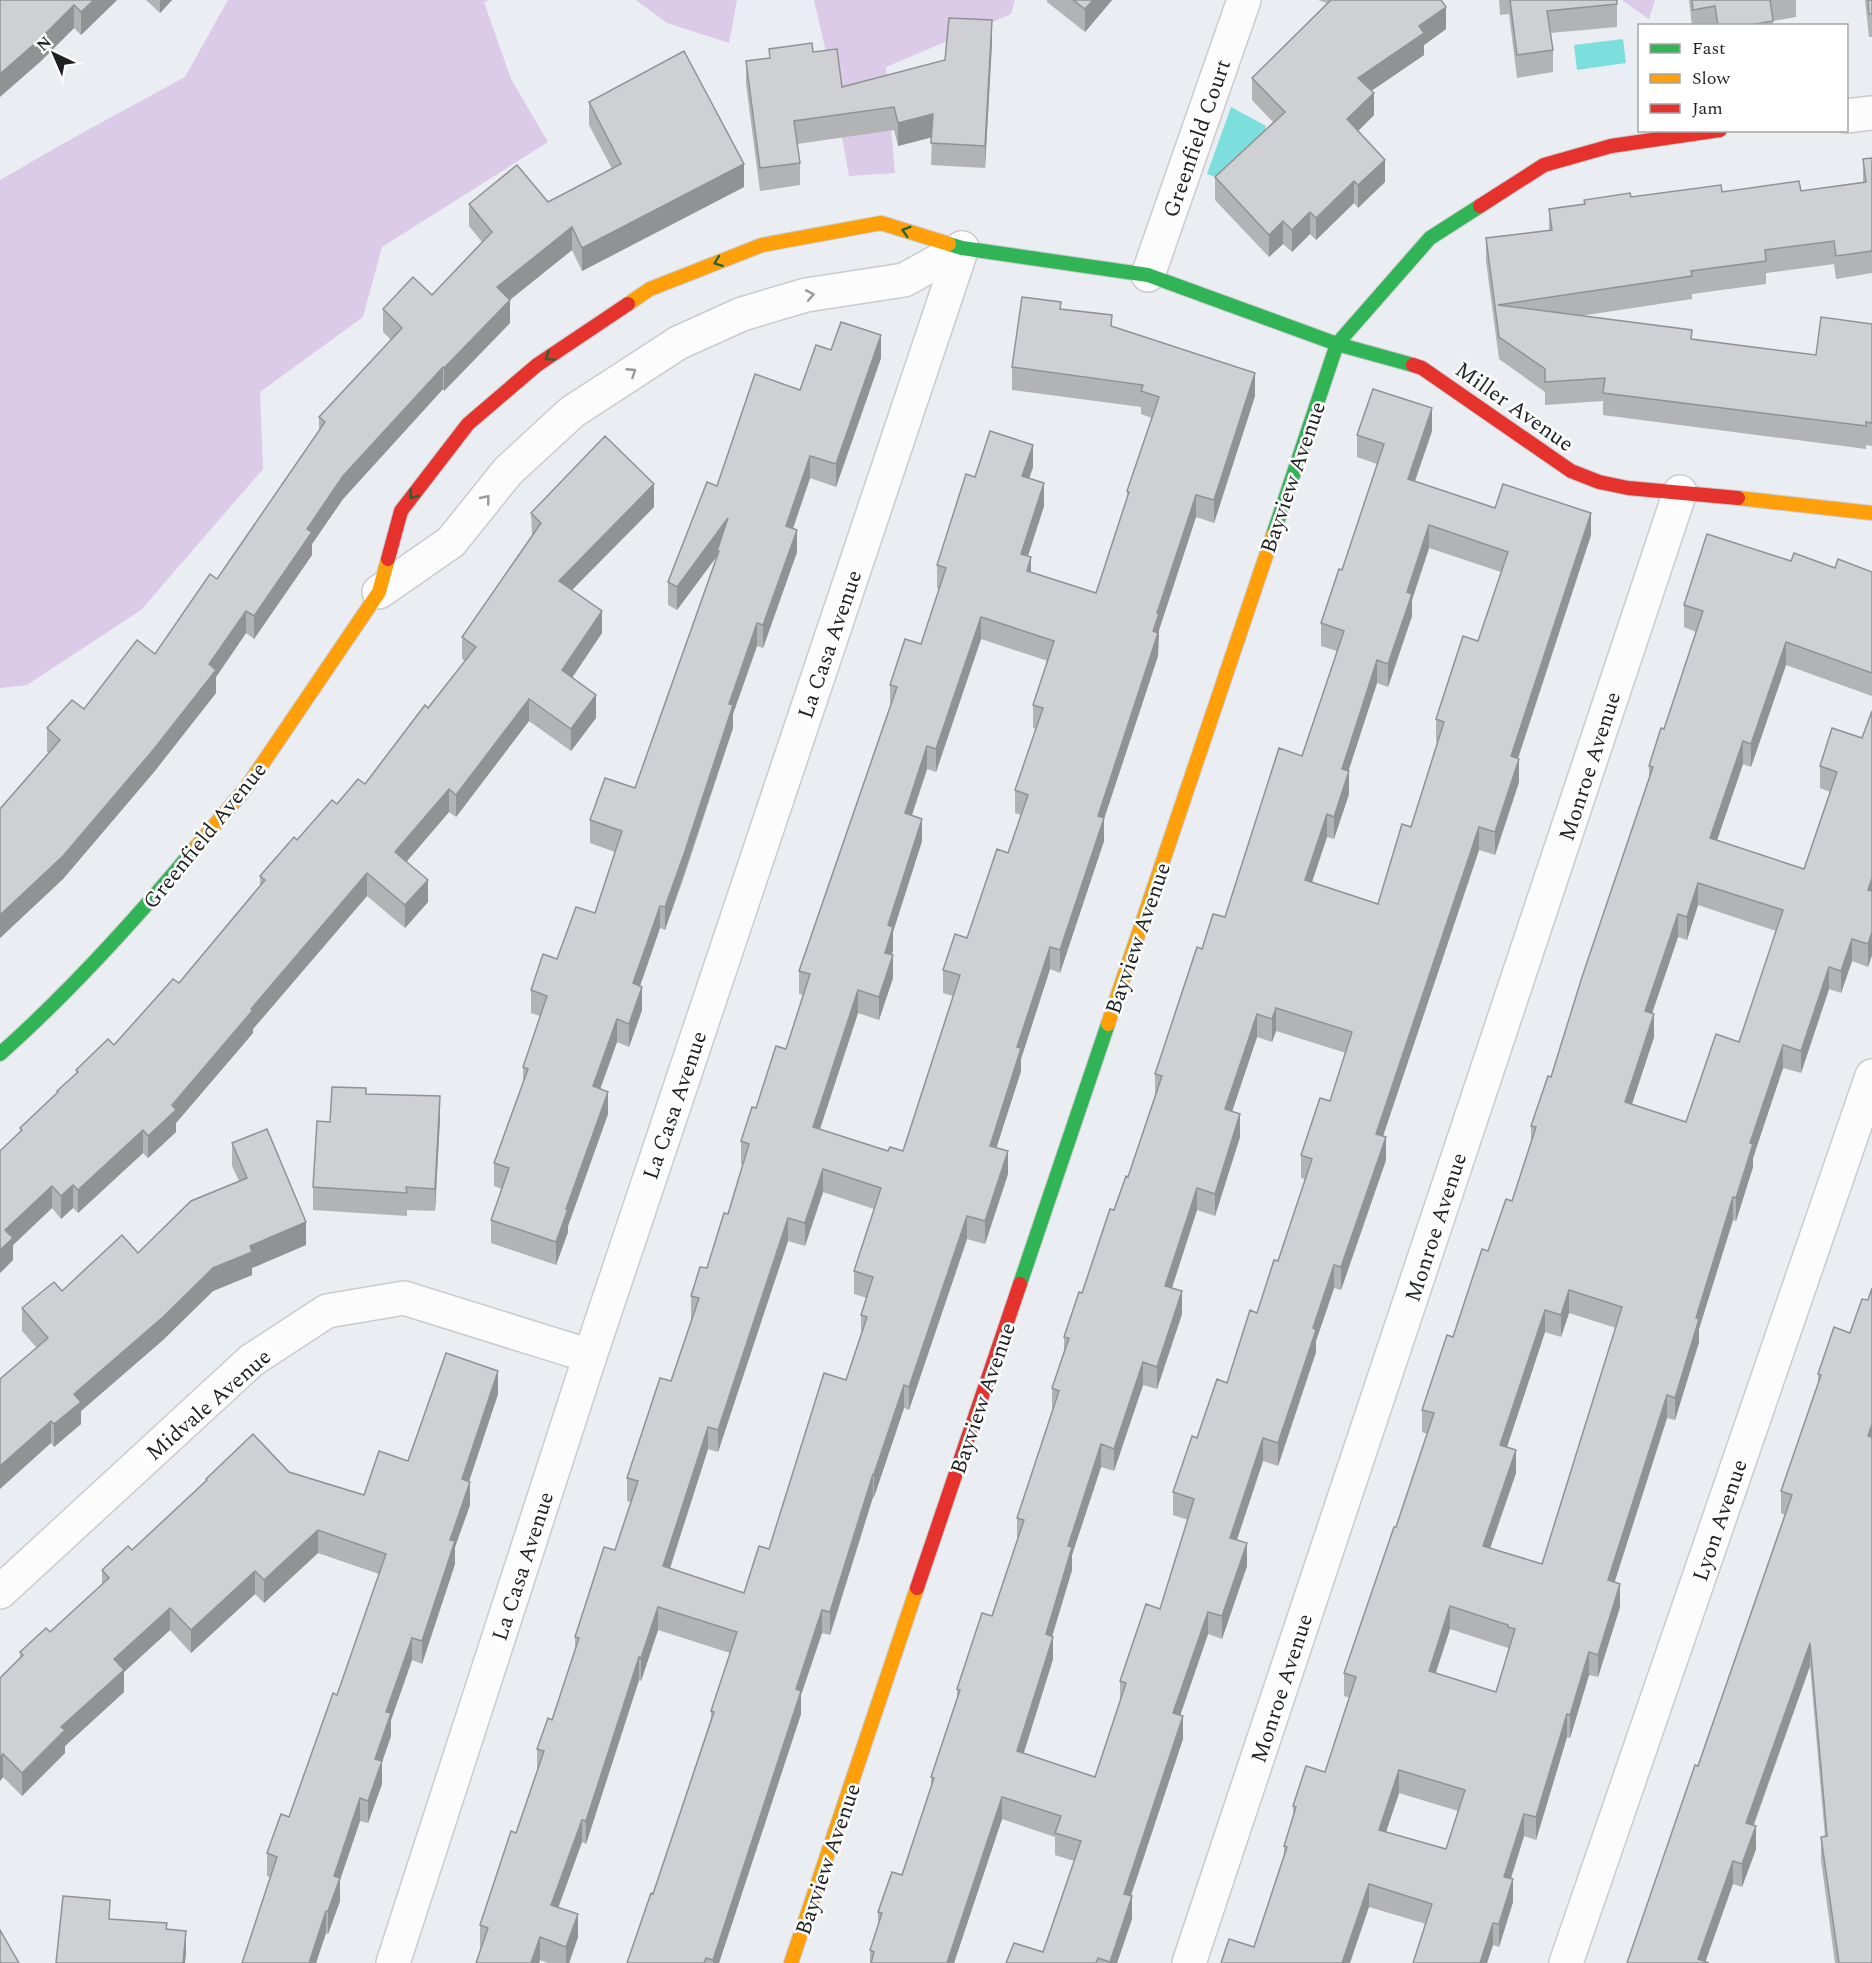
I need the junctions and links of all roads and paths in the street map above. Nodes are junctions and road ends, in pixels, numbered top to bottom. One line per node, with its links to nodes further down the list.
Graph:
1 (1244, 0): 6 (street, Greenfield Court)
2 (1872, 113): 3 (street)
3 (1848, 116)
4 (1706, 132): 7 (street, Bayview Avenue)
5 (962, 248): 6 (street, Greenfield Avenue); 10 (street, Greenfield Avenue, one-way to 5); 10 (street, Greenfield Avenue, one-way to 10); 13 (street, La Casa Avenue)
6 (1148, 275): 7 (street, Miller Avenue)
7 (1337, 344): 8 (street, Miller Avenue); 16 (street, Bayview Avenue)
8 (1680, 492): 9 (street, Miller Avenue); 17 (street, Monroe Avenue)
9 (1872, 513)
10 (379, 592): 11 (street, Greenfield Avenue)
11 (0, 1054)
12 (1872, 1076): 18 (street, Lyon Avenue)
13 (590, 1356): 14 (street, Midvale Avenue); 15 (street, La Casa Avenue)
14 (0, 1592)
15 (393, 1963)
16 (792, 1963)
17 (1189, 1963)
18 (1566, 1963)

